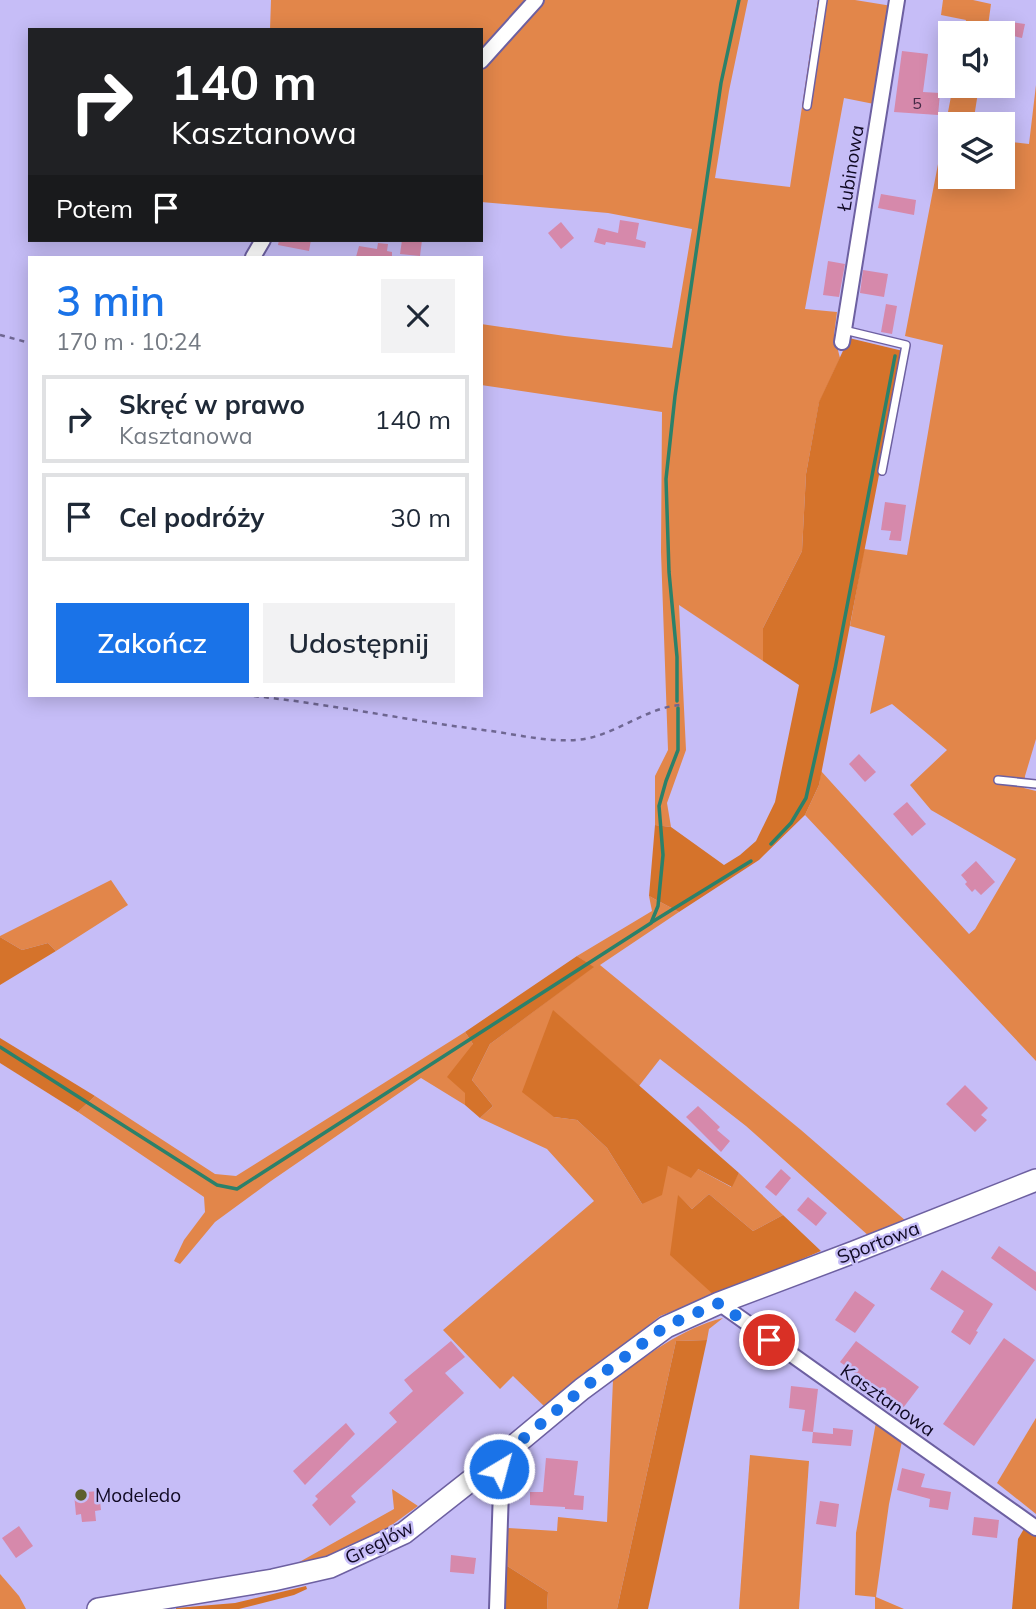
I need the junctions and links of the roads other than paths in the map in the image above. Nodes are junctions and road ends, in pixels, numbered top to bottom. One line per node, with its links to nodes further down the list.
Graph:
1 (536, 0): 4 (street)
2 (823, 0): 5 (lane)
3 (897, 0): 6 (street, Łubinowa)
4 (483, 59)
5 (807, 106)
6 (843, 336): 7 (lane)
7 (882, 471)
8 (998, 780): 9 (lane)
9 (1036, 784)
10 (1036, 1180): 11 (street, Sportowa)
11 (719, 1303): 12 (street, Greglów); 13 (street, Kasztanowa)
12 (498, 1460): 14 (street, Greglów); 16 (street)
13 (1036, 1528)
14 (120, 1607): 15 (street, Greglów)
15 (98, 1609)
16 (497, 1609)

